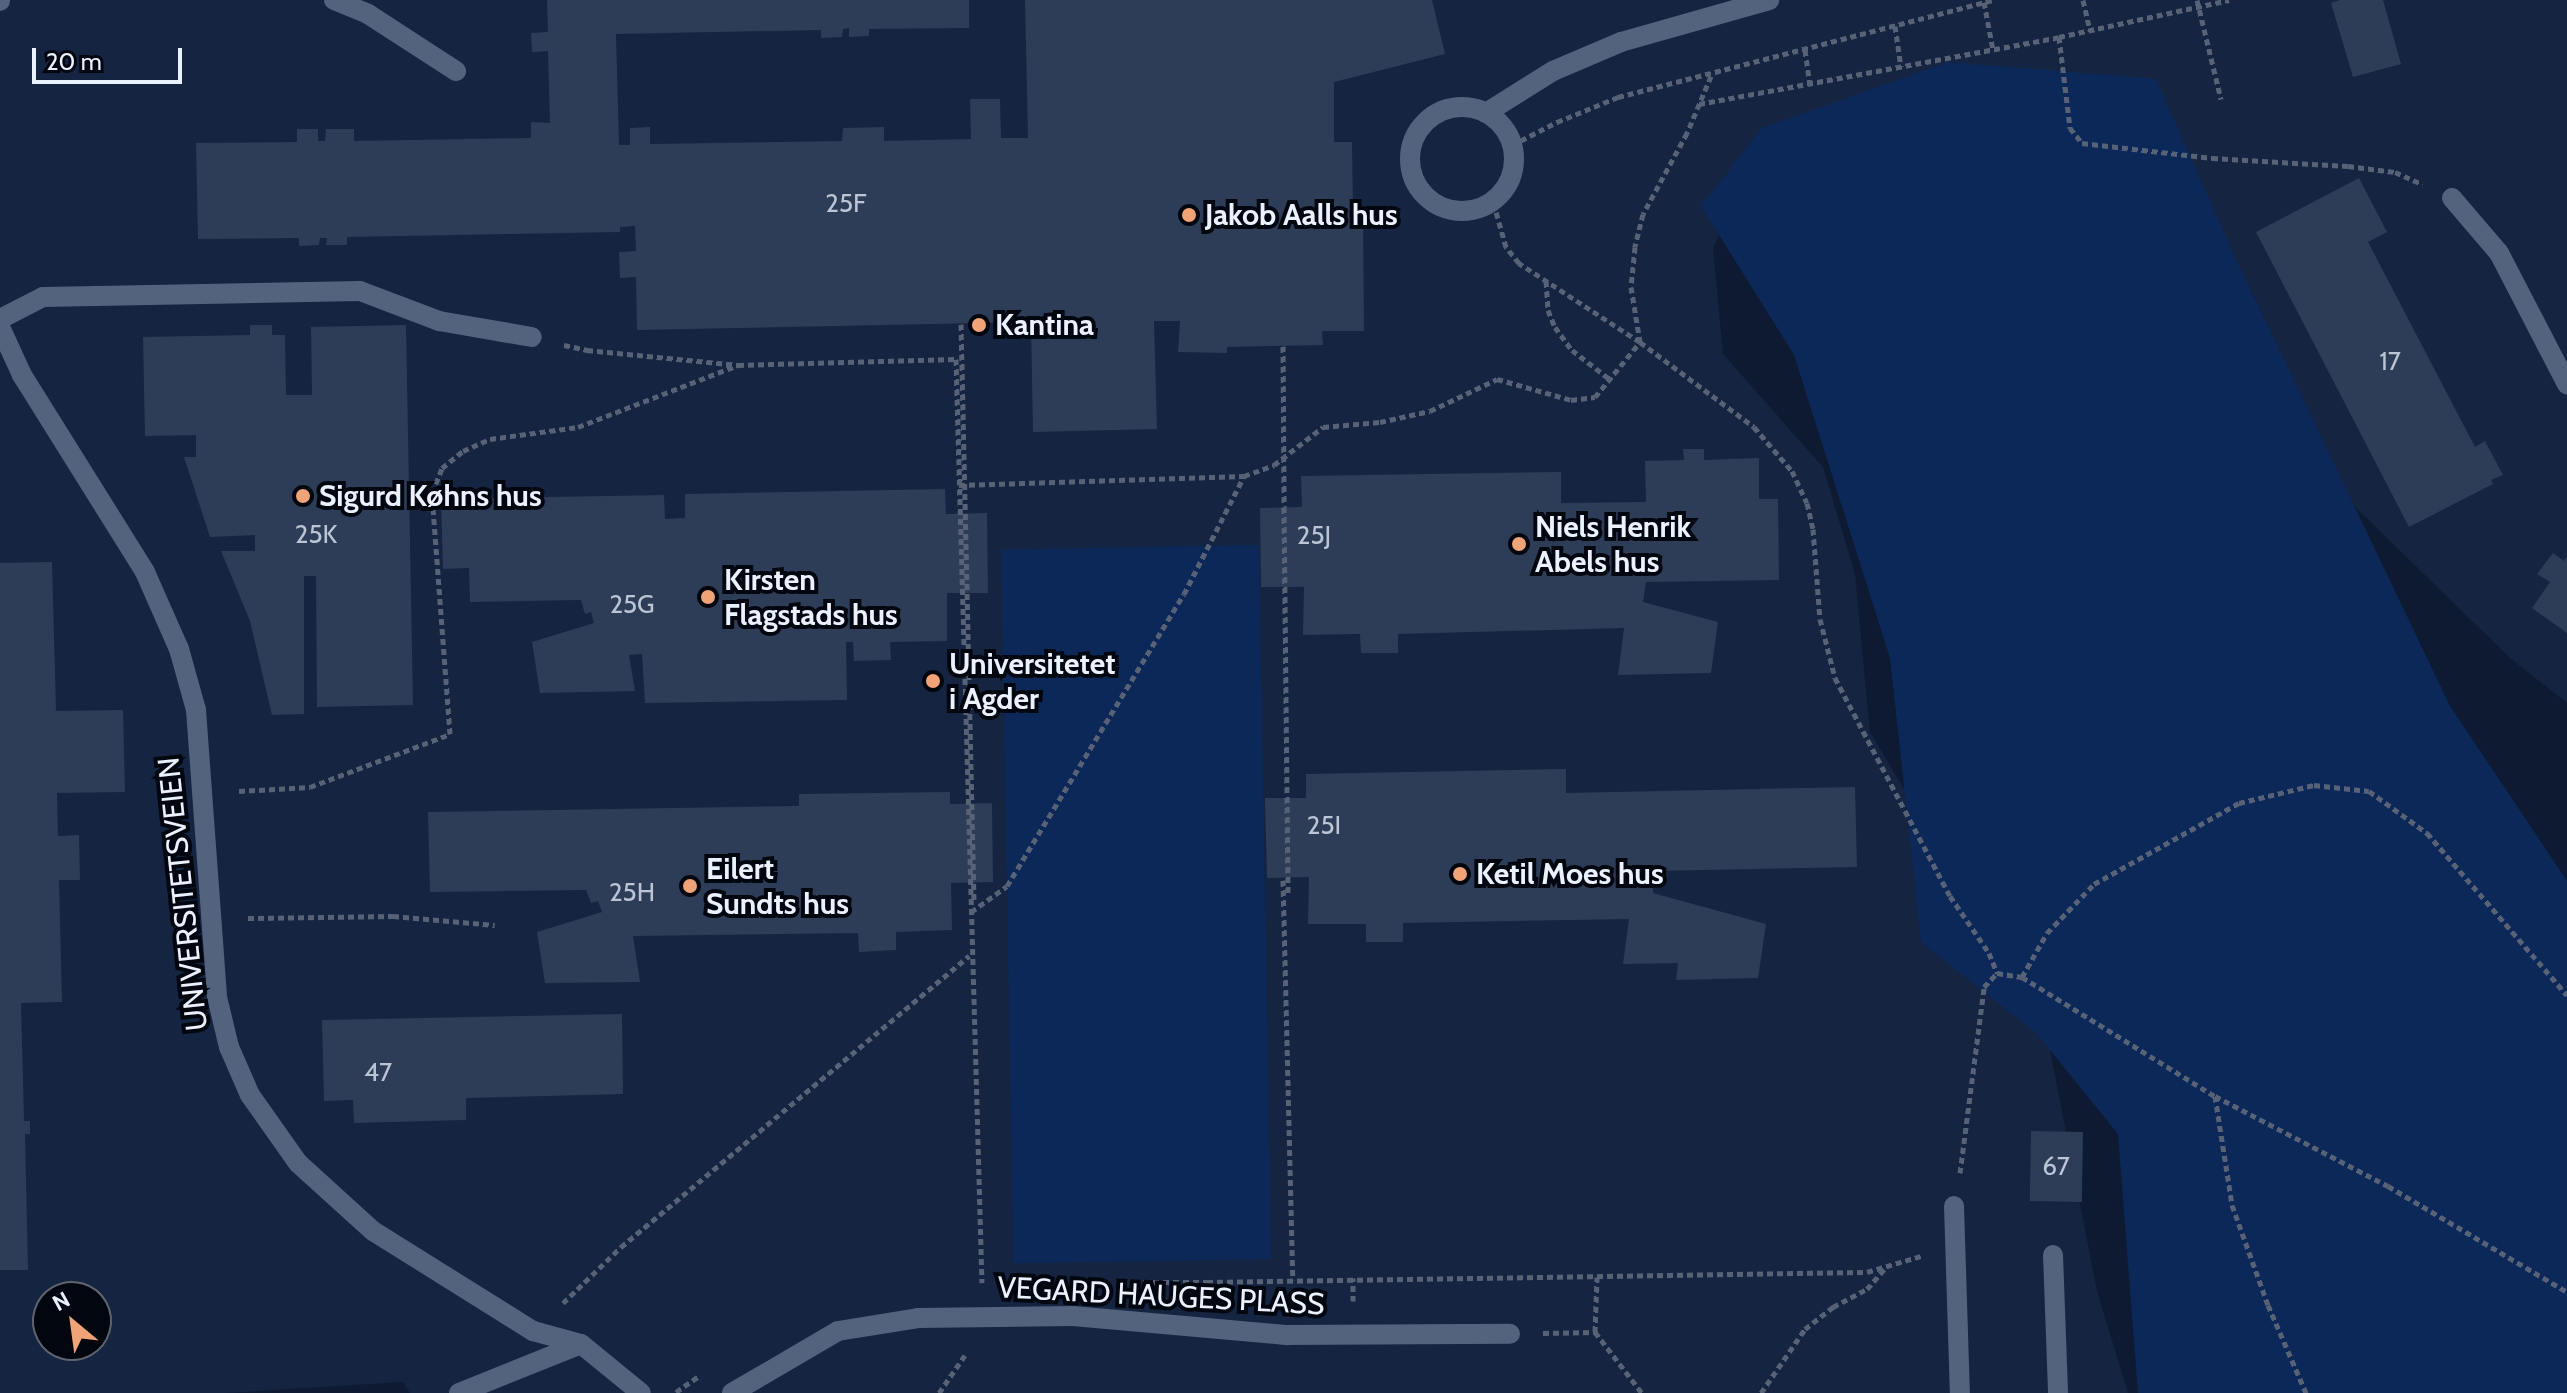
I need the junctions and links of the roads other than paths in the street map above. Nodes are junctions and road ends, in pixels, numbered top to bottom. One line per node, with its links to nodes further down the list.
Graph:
1 (334, 0): 3 (street)
2 (1769, 0): 4 (street)
3 (456, 71)
4 (1486, 113): 4 (street)
5 (2452, 198): 9 (street)
6 (0, 319): 8 (street)
7 (0, 327): 13 (street, UNIVERSITETSVEIEN)
8 (532, 337)
9 (2567, 384)
10 (1954, 1206): 17 (street)
11 (2053, 1255): 18 (street)
12 (1510, 1334): 16 (street, VEGARD HAUGES PLASS)
13 (581, 1344): 14 (street); 15 (street, UNIVERSITETSVEIEN)
14 (459, 1393)
15 (641, 1393)
16 (732, 1393)
17 (1960, 1393)
18 (2058, 1393)

